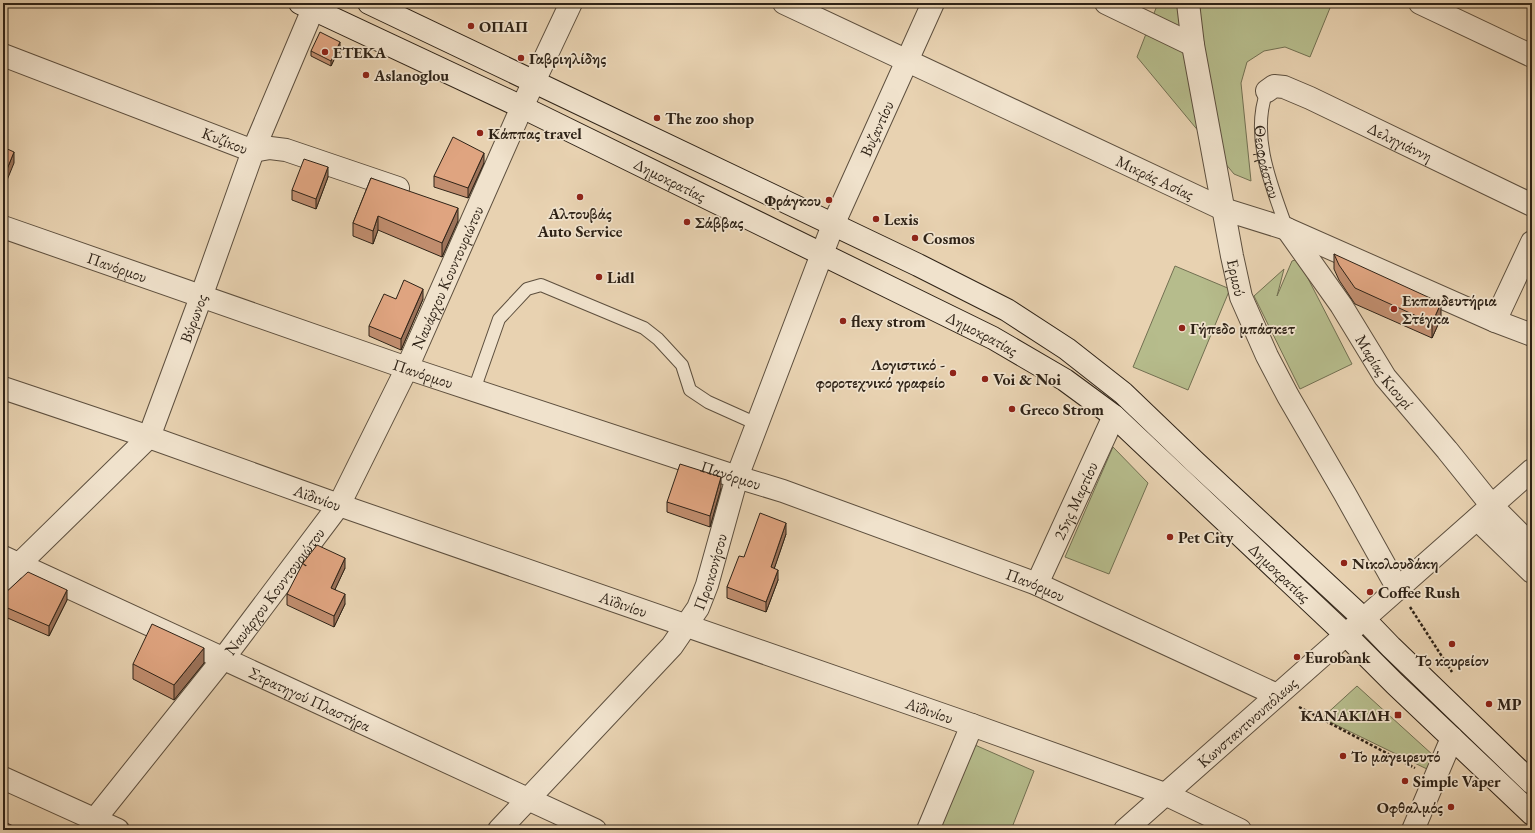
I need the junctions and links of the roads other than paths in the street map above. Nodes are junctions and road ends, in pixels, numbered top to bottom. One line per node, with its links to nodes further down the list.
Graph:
1 (369, 3): 13 (street, Δημοκρατίας)
2 (571, 3): 13 (street, Ναυάρχου Κουντουριώτου)
3 (784, 3): 12 (street, Μικράς Ασίας)
4 (933, 3): 12 (street, Βυζαντίου)
5 (1106, 3): 9 (street)
6 (1188, 3): 9 (street, Ερμού)
7 (1420, 3): 11 (street)
8 (306, 6): 15 (street, Δημοκρατίας); 16 (street, Βύρωνος)
9 (1193, 45): 19 (street, Ερμού)
10 (3, 55): 16 (street, Κυζίκου)
11 (1532, 56)
12 (907, 60): 19 (street, Μικράς Ασίας); 20 (street, Βυζαντίου)
13 (535, 81): 15 (street, Ναυάρχου Κουντουριώτου); 20 (street, Δημοκρατίας)
14 (1267, 91): 18 (street, Δεληγιάννη); 22 (lane, Θεοφράστου)
15 (522, 107): 24 (street, Δημοκρατίας); 28 (street, Ναυάρχου Κουντουριώτου)
16 (253, 151): 17 (street, Κυζίκου); 25 (street, Βύρωνος)
17 (414, 194)
18 (1532, 205)
19 (1223, 209): 22 (street, Μικράς Ασίας); 43 (street, Ερμού)
20 (833, 225): 24 (street, Βυζαντίου); 44 (street, Δημοκρατίας)
21 (3, 227): 25 (street, Πανόρμου)
22 (1287, 229): 26 (street, Μικράς Ασίας); 37 (street, Μαρίας Κιουρί)
23 (1532, 242): 26 (street)
24 (821, 254): 31 (street, Δημοκρατίας); 32 (street, Προικονήσου)
25 (201, 297): 28 (street, Πανόρμου); 33 (street, Βύρωνος)
26 (1495, 321): 27 (street, Μικράς Ασίας)
27 (1532, 335)
28 (407, 368): 30 (street, Πανόρμου); 36 (street, Ναυάρχου Κουντουριώτου)
29 (3, 388): 33 (street, Αϊδινίου)
30 (474, 390): 32 (lane); 35 (street, Πανόρμου)
31 (1114, 416): 42 (street, 25ης Μαρτίου); 46 (street, Δημοκρατίας)
32 (757, 424): 35 (street, Προικονήσου)
33 (150, 437): 36 (street, Αϊδινίου); 39 (street, Βύρωνος)
34 (1532, 470): 37 (street, Κωνσταντινουπόλεως)
35 (737, 477): 42 (street, Πανόρμου); 45 (street, Προικονήσου)
36 (339, 505): 45 (street, Αϊδινίου); 47 (street, Ναυάρχου Κουντουριώτου)
37 (1484, 512): 38 (street); 40 (street); 43 (street, Κωνσταντινουπόλεως)
38 (1532, 546)
39 (11, 560): 41 (street, Βύρωνος); 47 (street, Στρατηγού Πλαστήρα)
40 (1532, 572)
41 (3, 580)
42 (1037, 584): 48 (street, Πανόρμου)
43 (1398, 589): 44 (street, Κωνσταντινουπόλεως)
44 (1364, 619): 46 (street, Κωνσταντινουπόλεως); 52 (street, Δημοκρατίας)
45 (687, 626): 49 (street, Αϊδινίου); 54 (street, Προικονήσου)
46 (1346, 635): 48 (street, Κωνσταντινουπόλεως); 50 (street, Δημοκρατίας)
47 (223, 659): 54 (street, Στρατηγού Πλαστήρα); 56 (street, Ναυάρχου Κουντουριώτου)
48 (1277, 695): 53 (street, Κωνσταντινουπόλεως)
49 (972, 725): 53 (street, Αϊδινίου); 60 (street)
50 (1452, 738): 55 (street, Δημοκρατίας); 63 (street)
51 (3, 778): 56 (street)
52 (1532, 783)
53 (1165, 794): 61 (street, Κωνσταντινουπόλεως); 62 (street, Αϊδινίου)
54 (530, 799): 58 (street, Προικονήσου); 59 (street, Στρατηγού Πλαστήρα)
55 (1532, 814)
56 (93, 825): 57 (street)
57 (118, 830)
58 (499, 830)
59 (594, 830)
60 (928, 830)
61 (1125, 830)
62 (1240, 830)
63 (1413, 830)

